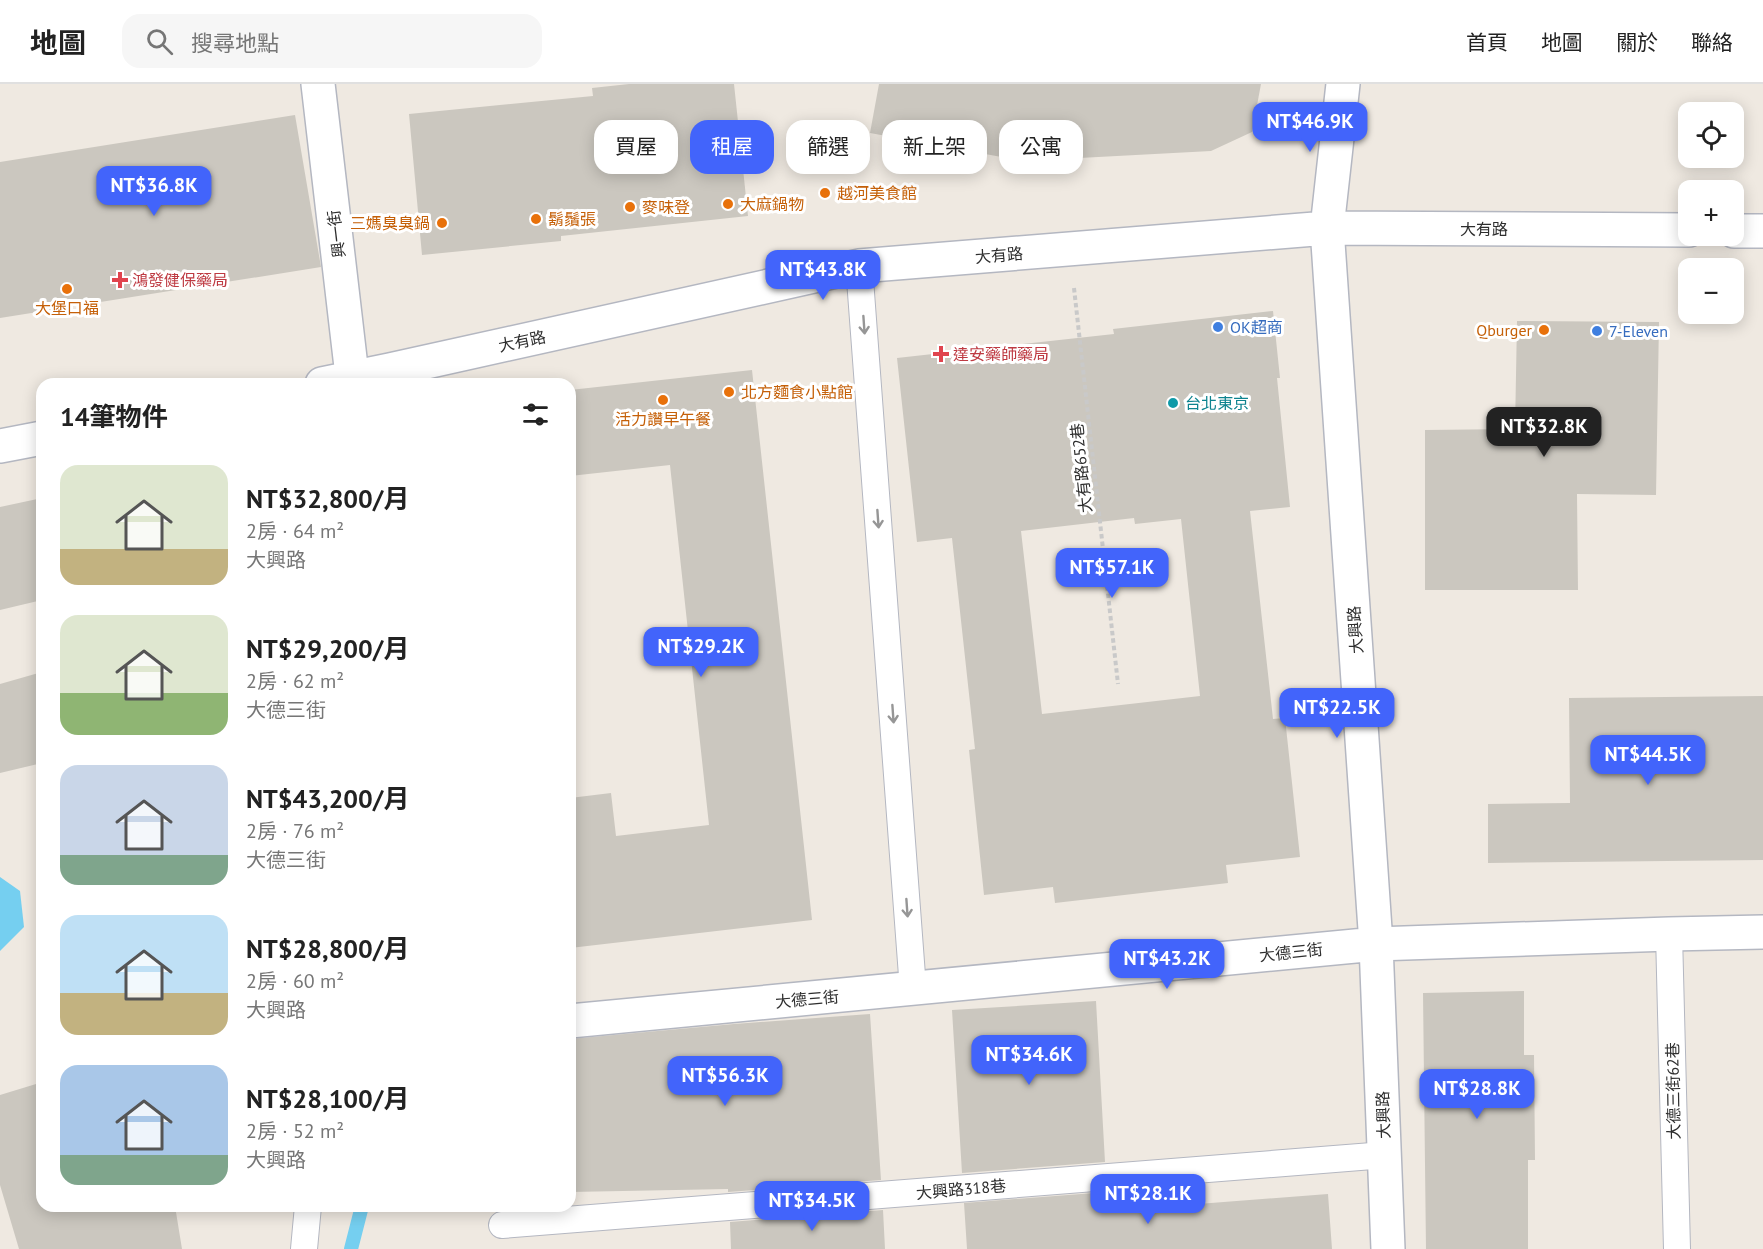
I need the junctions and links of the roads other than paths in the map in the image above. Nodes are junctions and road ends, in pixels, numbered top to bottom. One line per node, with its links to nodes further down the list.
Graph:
1 (318, 84): 8 (street, 興一街)
2 (1343, 84): 3 (street, 大興路)
3 (1327, 228): 4 (street, 大有路); 7 (street, 大有路); 14 (street, 大興路)
4 (1678, 230)
5 (1744, 231): 6 (street)
6 (1763, 231)
7 (859, 266): 9 (street, 大有路); 15 (lane, one-way to 15)
8 (342, 378)
9 (360, 378)
10 (36, 439): 11 (street)
11 (0, 446)
12 (1763, 932): 13 (street, 大德三街)
13 (1670, 934): 14 (street, 大德三街); 22 (lane, 大德三街62巷)
14 (1376, 944): 15 (street, 大德三街); 17 (street, 大興路)
15 (913, 989): 16 (street, 大德三街)
16 (576, 1020)
17 (1385, 1155): 19 (lane, 大興路318巷); 21 (street, 大興路)
18 (307, 1212): 20 (lane)
19 (502, 1225)
20 (304, 1249)
21 (1388, 1249)
22 (1677, 1249)

